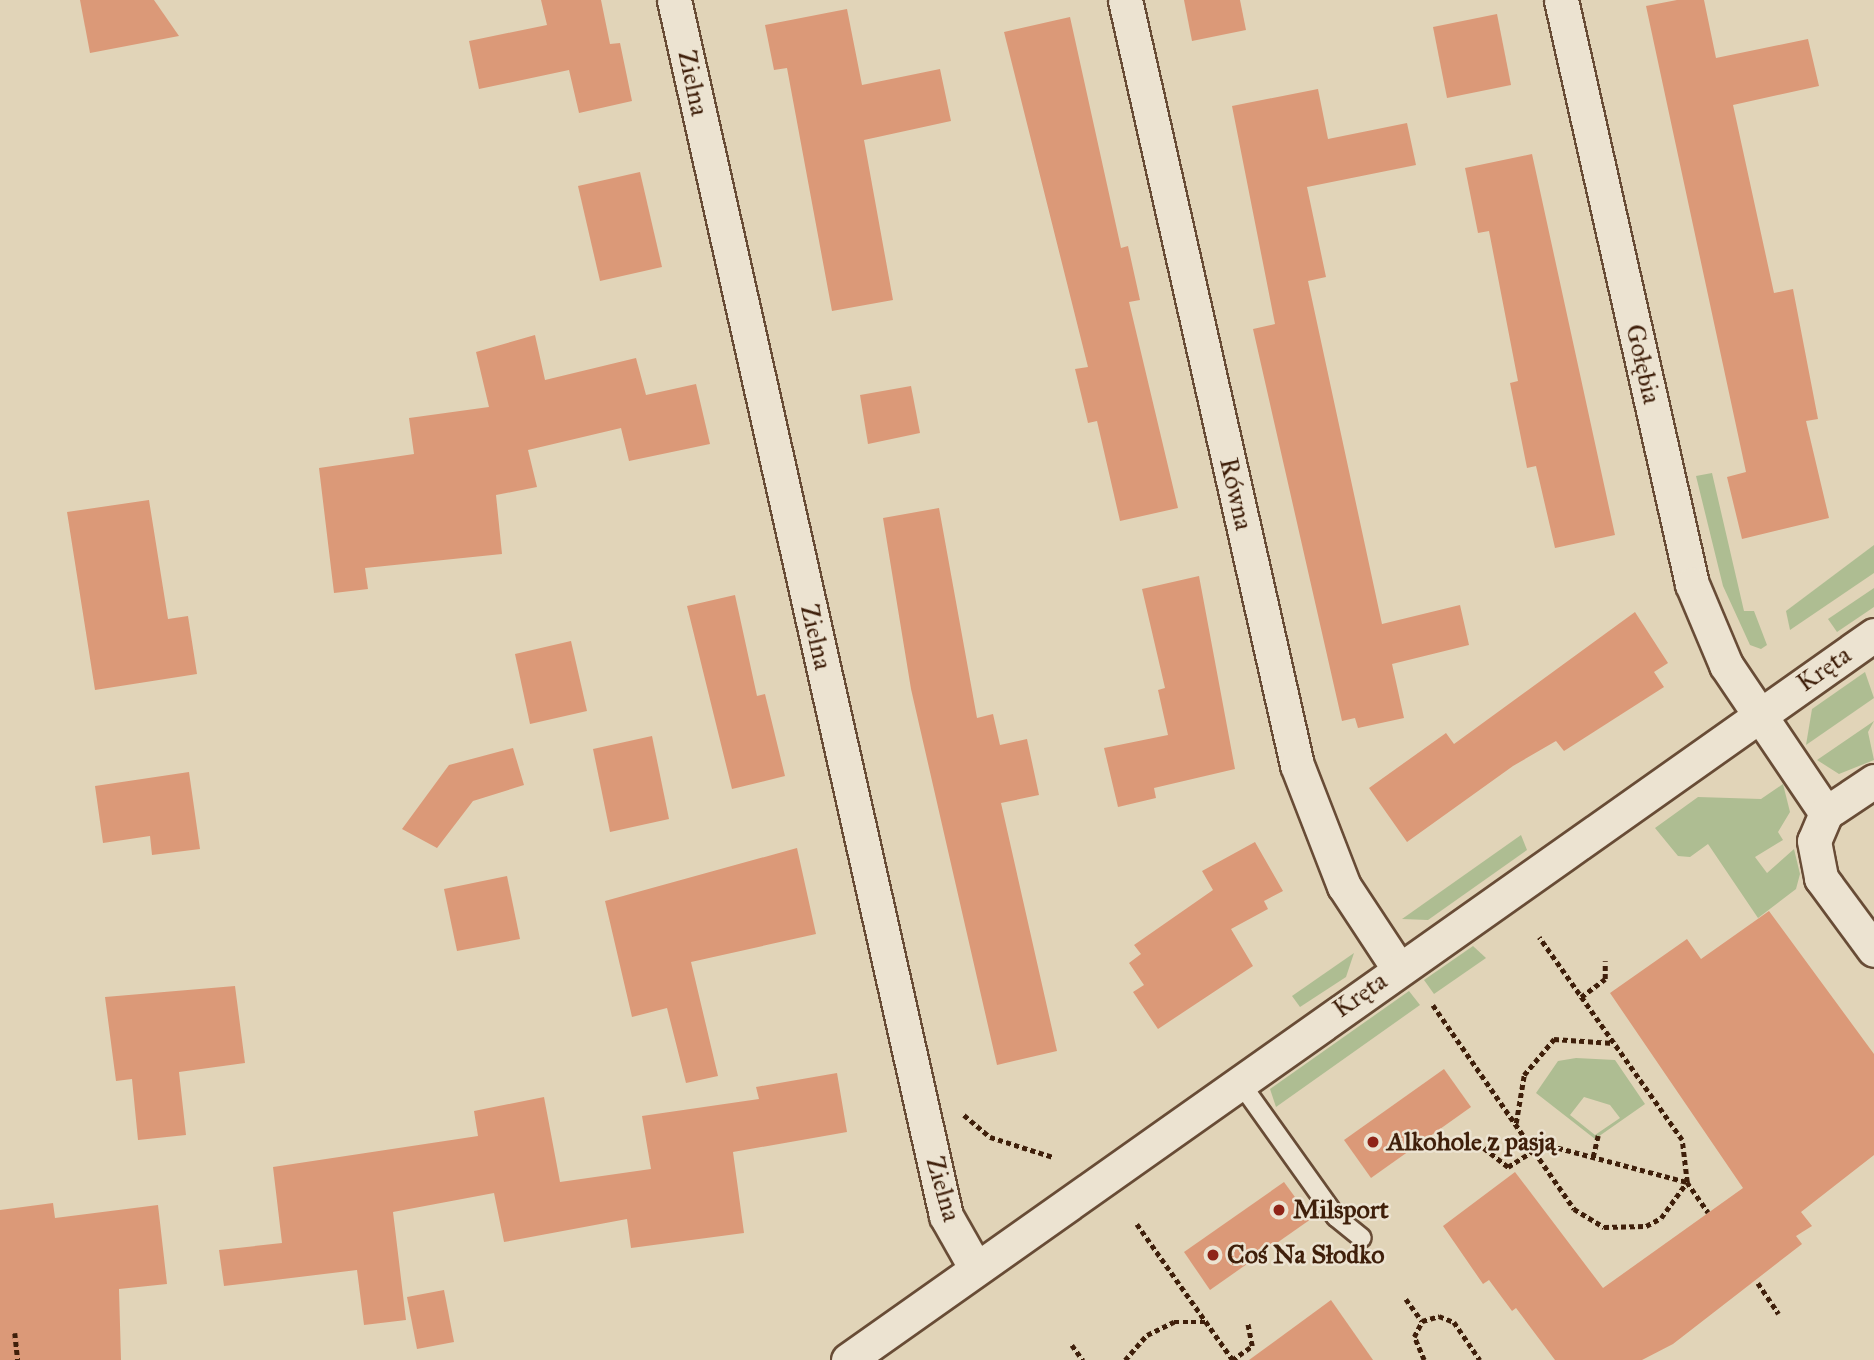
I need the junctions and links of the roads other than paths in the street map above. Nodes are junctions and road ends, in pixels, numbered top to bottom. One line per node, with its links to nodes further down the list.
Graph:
1 (674, 0): 12 (street, Zielna)
2 (1125, 0): 9 (street, Równa)
3 (1561, 0): 5 (street, Gołębia)
4 (1874, 635): 5 (street, Kręta)
5 (1760, 713): 7 (street, Gołębia); 9 (street, Kręta)
6 (1874, 781): 7 (street)
7 (1826, 813): 8 (street)
8 (1874, 950)
9 (1398, 968): 10 (street, Kręta)
10 (1240, 1081): 11 (lane); 12 (street, Kręta)
11 (1362, 1238)
12 (975, 1267): 13 (street, Kręta)
13 (848, 1360)

